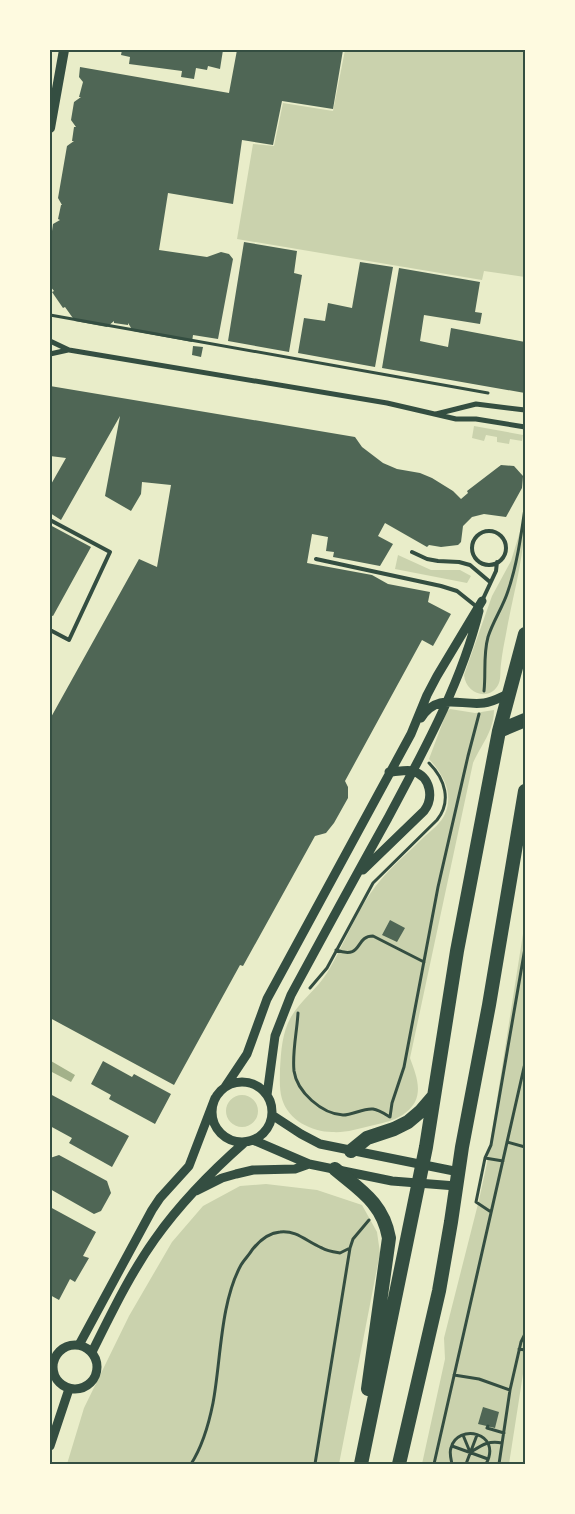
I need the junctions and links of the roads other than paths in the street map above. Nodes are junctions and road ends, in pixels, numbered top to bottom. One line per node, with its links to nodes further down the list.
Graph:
1 (64, 50): 2 (main road)
2 (50, 128)
3 (50, 341): 4 (street)
4 (69, 350): 5 (street); 7 (street)
5 (50, 354)
6 (525, 410): 7 (street)
7 (436, 414): 8 (street)
8 (525, 427)
9 (50, 520): 15 (lane)
10 (412, 552): 13 (lane)
11 (316, 559): 14 (lane)
12 (498, 562): 12 (lane); 13 (lane)
13 (490, 582): 14 (lane)
14 (479, 604): 18 (street); 20 (street)
15 (50, 630)
16 (525, 634): 17 (highway)
17 (511, 693): 18 (street); 21 (highway)
18 (446, 701): 20 (street); 22 (street)
19 (525, 720): 21 (highway)
20 (414, 728): 23 (street)
21 (499, 731): 28 (highway)
22 (413, 771): 23 (street); 25 (street); 25 (street)
23 (389, 772): 26 (street)
24 (525, 791): 36 (highway)
25 (356, 877): 27 (street)
26 (226, 1087): 27 (street); 29 (street)
27 (267, 1095): 30 (street)
28 (433, 1097): 32 (highway); 34 (highway)
29 (215, 1098): 31 (street); 39 (street)
30 (272, 1115): 31 (street); 32 (street)
31 (249, 1141): 33 (street); 38 (street)
32 (351, 1151): 34 (street)
33 (309, 1164): 35 (street); 38 (street)
34 (422, 1164): 36 (street); 37 (highway)
35 (335, 1169): 37 (street); 43 (highway)
36 (458, 1179): 37 (street); 46 (highway)
37 (418, 1184): 43 (highway)
38 (191, 1194): 40 (street)
39 (79, 1345): 40 (street); 41 (street)
40 (92, 1352): 42 (street)
41 (53, 1353): 42 (street)
42 (68, 1389): 44 (street)
43 (372, 1410): 45 (highway)
44 (50, 1446)
45 (361, 1464)
46 (399, 1464)

